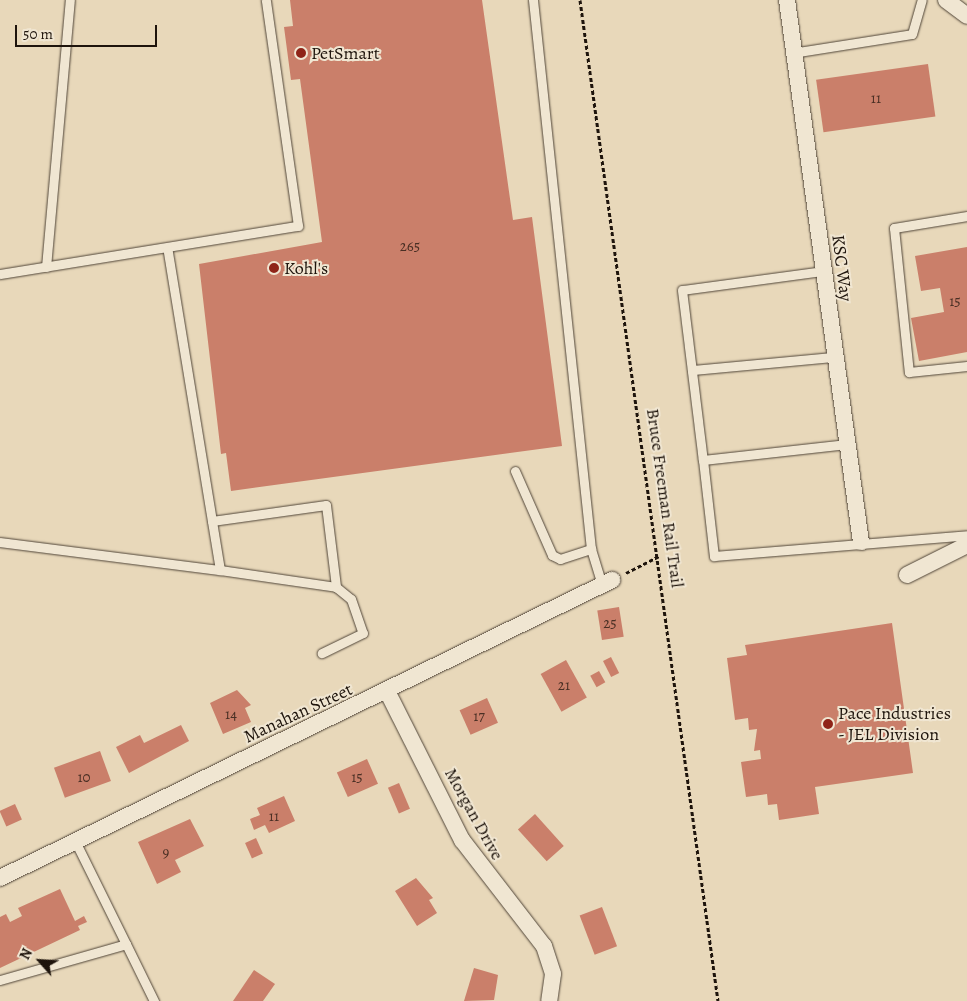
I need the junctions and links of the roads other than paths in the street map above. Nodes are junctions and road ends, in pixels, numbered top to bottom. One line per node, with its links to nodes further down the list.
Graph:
1 (70, 0): 11 (lane)
2 (266, 0): 10 (lane)
3 (533, 0): 25 (lane)
4 (787, 0): 8 (street, KSC Way)
5 (922, 0): 8 (lane)
6 (946, 0): 7 (street)
7 (967, 16)
8 (792, 52): 12 (street, KSC Way)
9 (967, 216): 15 (lane)
10 (168, 248): 11 (lane); 20 (lane)
11 (46, 267): 13 (lane)
12 (823, 271): 14 (street, KSC Way); 16 (lane)
13 (0, 274)
14 (833, 357): 16 (lane); 17 (street, KSC Way)
15 (967, 366)
16 (692, 370): 18 (lane)
17 (847, 444): 18 (lane); 23 (street, KSC Way)
18 (703, 460): 23 (lane)
19 (515, 471): 25 (lane)
20 (212, 521): 26 (lane); 29 (lane)
21 (967, 535): 23 (lane)
22 (0, 542): 26 (lane)
23 (861, 542)
24 (967, 545): 27 (street)
25 (591, 549): 28 (lane)
26 (220, 570): 29 (lane)
27 (907, 575)
28 (607, 583): 31 (street, Manahan Street)
29 (336, 587): 30 (lane)
30 (322, 653)
31 (388, 693): 32 (street, Manahan Street); 37 (street, Morgan Drive)
32 (75, 841): 33 (street, Manahan Street); 34 (lane)
33 (0, 878)
34 (126, 944): 35 (lane); 36 (lane)
35 (0, 980)
36 (154, 1001)
37 (549, 1001)

